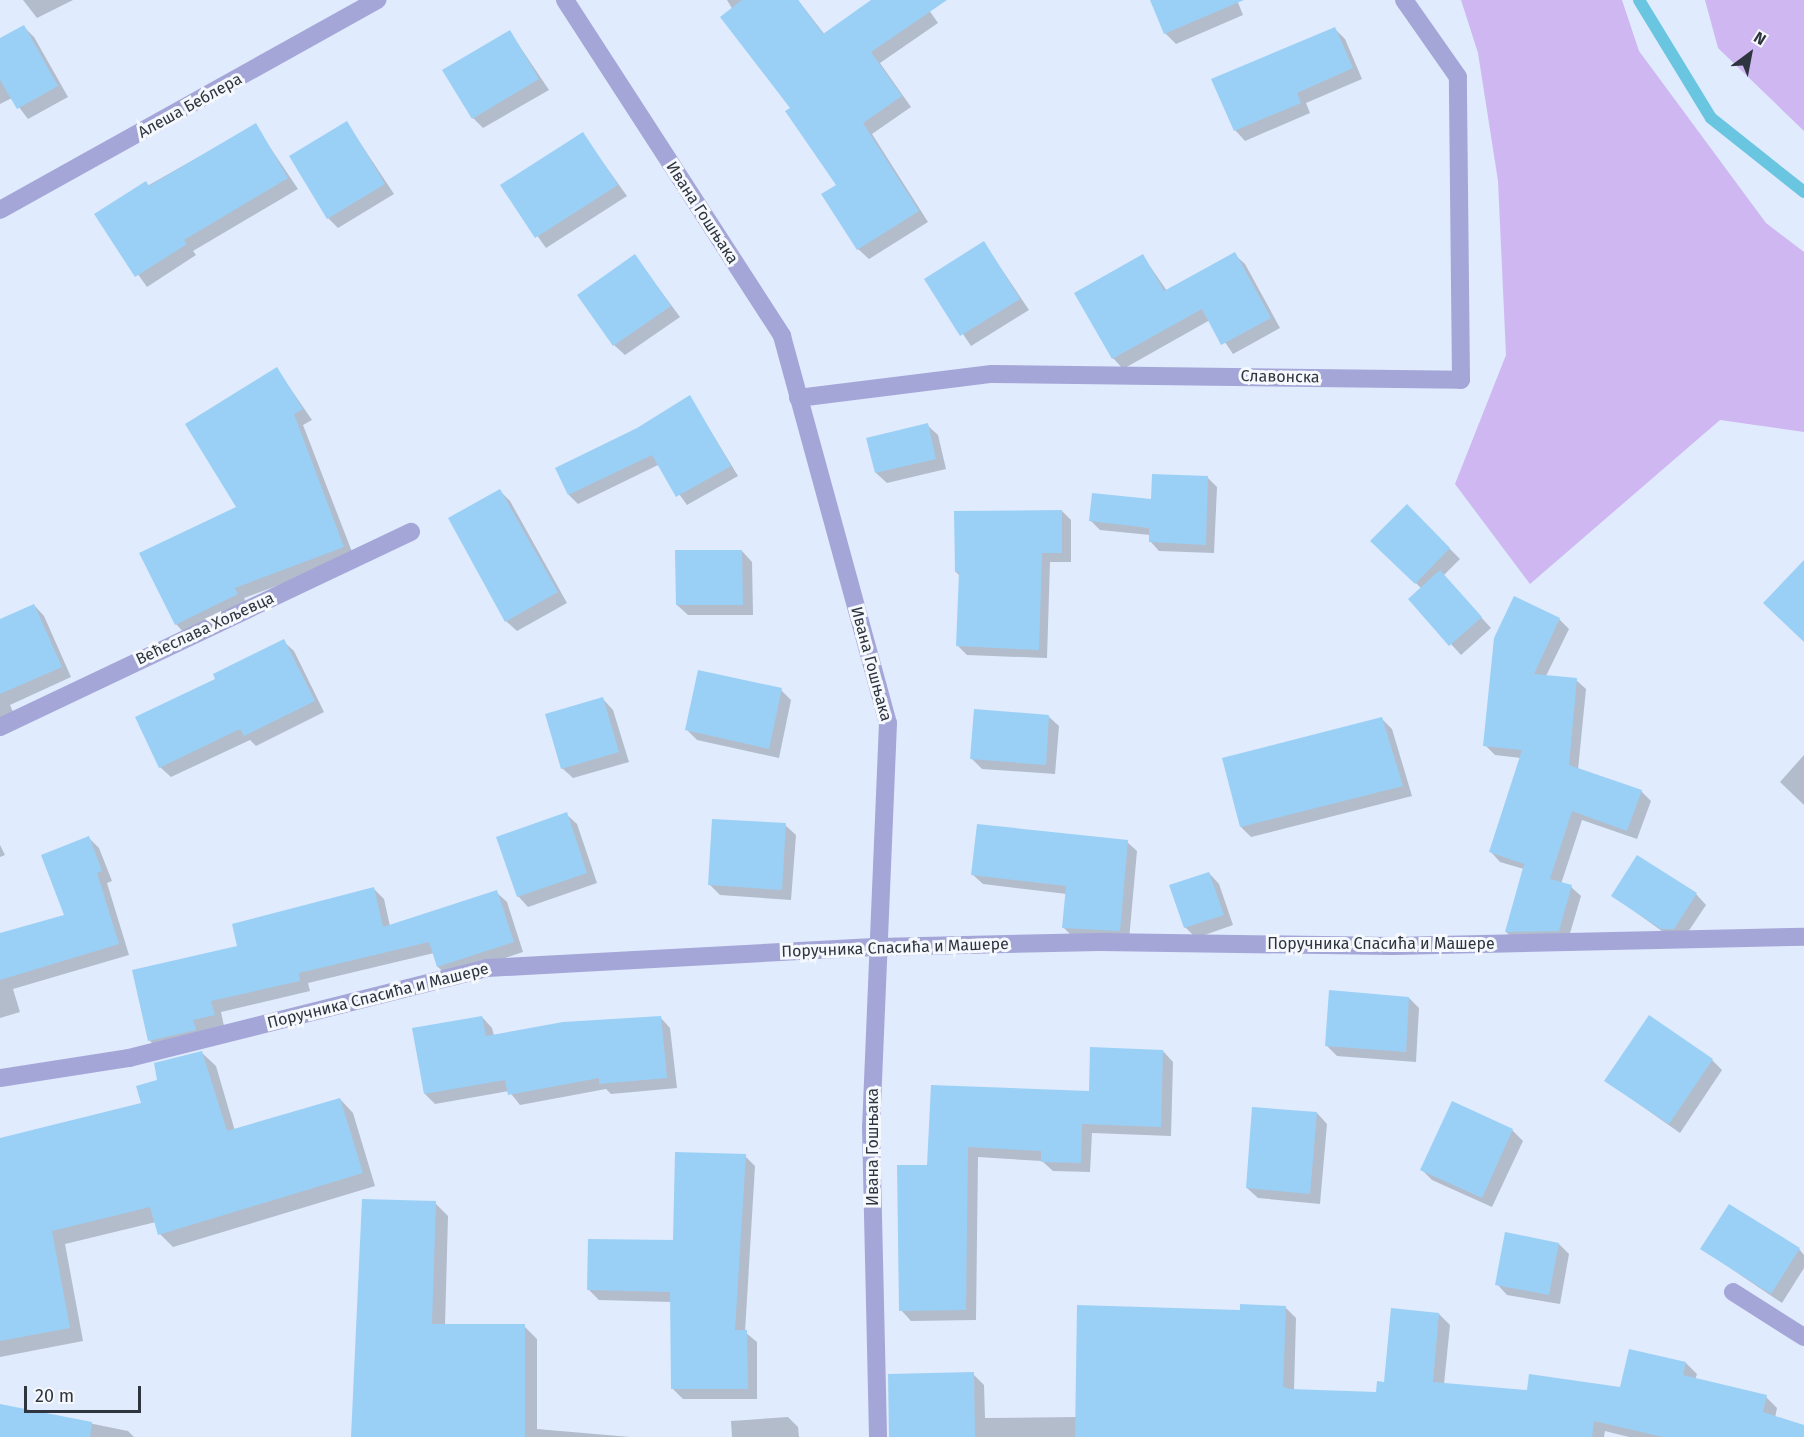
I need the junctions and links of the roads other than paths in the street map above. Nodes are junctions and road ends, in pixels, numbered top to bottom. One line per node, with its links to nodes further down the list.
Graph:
1 (378, 0): 4 (street, Алеша Беблера)
2 (565, 0): 5 (street, Ивана Гошњака)
3 (1404, 0): 5 (street, Славонска)
4 (0, 210)
5 (798, 398): 9 (street, Ивана Гошњака)
6 (411, 532): 7 (street, Већеслава Хољевца)
7 (0, 726)
8 (1804, 937): 9 (street, Поручника Спасића и Машере)
9 (878, 947): 10 (street, Поручника Спасића и Машере); 13 (street, Ивана Гошњака)
10 (0, 1078)
11 (1732, 1292): 12 (street)
12 (1804, 1338)
13 (878, 1437)

